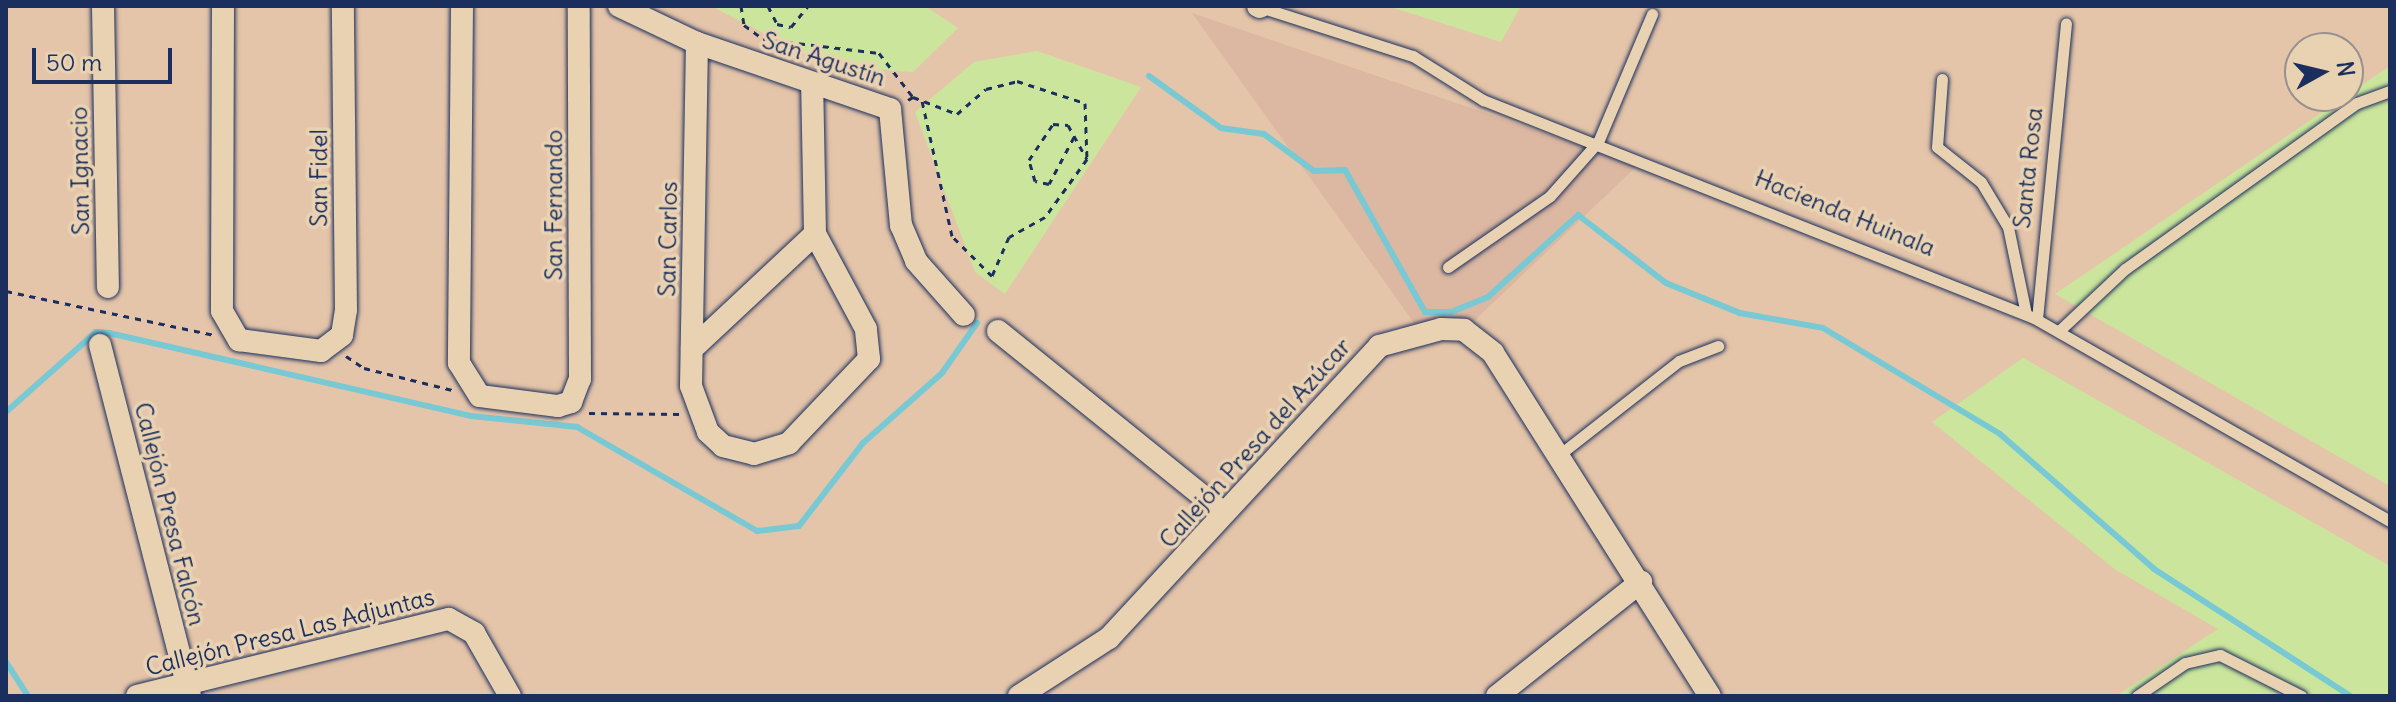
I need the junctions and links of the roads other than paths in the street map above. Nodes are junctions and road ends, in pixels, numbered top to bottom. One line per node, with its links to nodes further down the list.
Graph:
1 (103, 6): 17 (street, San Ignacio)
2 (223, 6): 3 (street, San Fidel)
3 (343, 6)
4 (462, 6): 5 (street, San Fernando)
5 (579, 6)
6 (619, 6): 10 (street, San Agustín)
7 (1259, 6): 14 (lane, Hacienda Huinala)
8 (1652, 14): 14 (lane)
9 (2066, 23): 19 (lane, Santa Rosa)
10 (697, 43): 12 (street, San Agustín); 24 (street, San Carlos)
11 (1942, 79): 19 (lane)
12 (812, 84): 15 (street); 18 (street, San Agustín)
13 (2390, 91): 21 (lane)
14 (1598, 142): 16 (lane); 19 (lane, Hacienda Huinala)
15 (815, 234): 24 (street); 24 (street, San Carlos)
16 (1448, 267)
17 (108, 287)
18 (964, 315)
19 (2030, 316): 21 (lane, Hacienda Huinala)
20 (998, 331): 26 (street)
21 (2065, 332): 27 (lane)
22 (100, 345): 29 (street, Callejón Presa Falcón)
23 (1718, 346): 25 (lane)
24 (692, 349)
25 (1559, 455): 26 (street, Callejón Presa del Azúcar); 28 (street, Callejón Presa del Azúcar)
26 (1222, 512): 32 (street, Callejón Presa del Azúcar)
27 (2390, 521)
28 (1641, 582): 33 (street); 34 (street, Callejón Presa del Azúcar)
29 (188, 690): 30 (street, Callejón Presa Las Adjuntas); 31 (street, Callejón Presa Las Adjuntas)
30 (137, 696)
31 (510, 696)
32 (1019, 696)
33 (1497, 696)
34 (1710, 696)
35 (2137, 696): 36 (lane)
36 (2301, 696)

